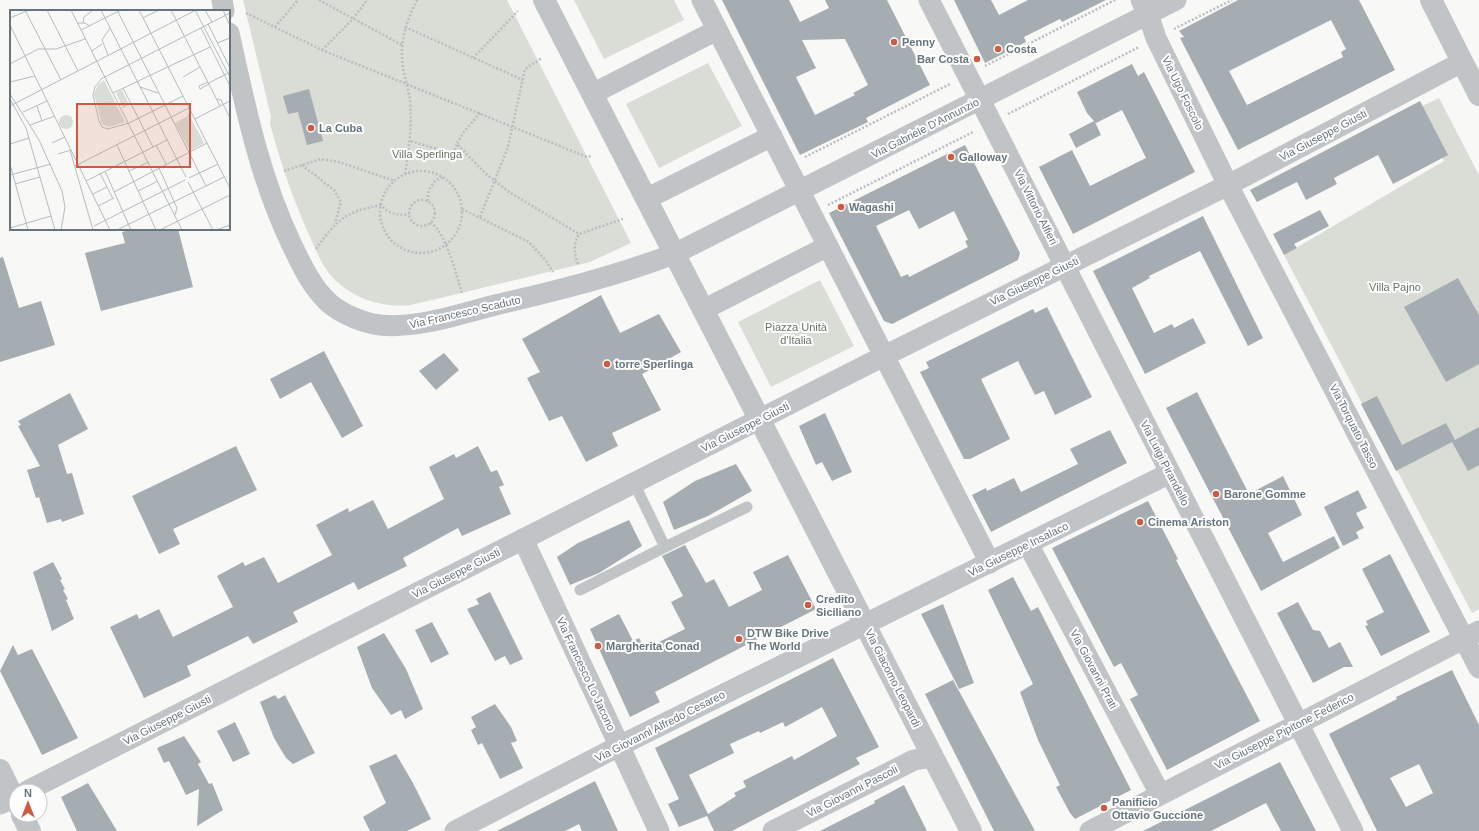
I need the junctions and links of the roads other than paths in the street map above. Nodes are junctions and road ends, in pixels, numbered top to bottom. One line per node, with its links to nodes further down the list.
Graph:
1 (222, 0): 8 (street)
2 (544, 0): 12 (street)
3 (702, 0): 9 (street)
4 (929, 0): 14 (street, Via Vittorio Alfieri)
5 (1176, 0): 7 (street, Via Gabriele D'Annunzio)
6 (1431, 0): 11 (street)
7 (1145, 7): 14 (street, Via Gabriele D'Annunzio); 16 (street, Via Ugo Foscolo)
8 (224, 10)
9 (717, 30): 12 (street); 15 (street)
10 (230, 37): 20 (street, Via Francesco Scaduto)
11 (1462, 62): 13 (street); 16 (street, Via Giuseppe Giusti)
12 (592, 94): 18 (street)
13 (1479, 95)
14 (980, 100): 17 (street, Via Gabriele D'Annunzio); 21 (street, Via Vittorio Alfieri)
15 (772, 136): 17 (street); 18 (street)
16 (1228, 185): 21 (street, Via Giuseppe Giusti); 34 (street, Via Torquato Tasso)
17 (800, 191): 19 (street); 20 (street, Via Gabriele D'Annunzio)
18 (646, 199): 20 (street)
19 (828, 246): 22 (street); 23 (street)
20 (674, 254): 22 (street)
21 (1066, 265): 23 (street, Via Giuseppe Giusti); 25 (street, Via Luigi Pirandello)
22 (703, 310): 24 (street)
23 (884, 356): 24 (street, Via Giuseppe Giusti); 31 (street)
24 (759, 419): 26 (street, Via Giuseppe Giusti); 33 (street, Via Giacomo Leopardi)
25 (1170, 472): 29 (street, Via Giuseppe Insalaco); 36 (street, Via Luigi Pirandello)
26 (634, 483): 28 (street, Via Giuseppe Giusti); 30 (lane)
27 (748, 507): 30 (lane)
28 (523, 539): 37 (street, Via Francesco Lo Jacono); 40 (street, Via Giuseppe Giusti)
29 (1028, 544): 31 (street, Via Giuseppe Insalaco); 42 (street, Via Giovanni Prati)
30 (665, 547): 32 (lane)
31 (990, 563): 33 (street, Via Giuseppe Insalaco)
32 (580, 590)
33 (865, 623): 37 (street, Via Giovanni Alfredo Cesareo); 38 (street, Via Giacomo Leopardi)
34 (1472, 635): 35 (street, Via Torquato Tasso); 36 (street, Via Giuseppe Pipitone Federico)
35 (1479, 668)
36 (1299, 723): 42 (street, Via Giuseppe Pipitone Federico); 48 (street, Via Luigi Pirandello)
37 (619, 746): 43 (street, Via Giovanni Alfredo Cesareo); 44 (street, Via Francesco Lo Jacono)
38 (933, 757): 45 (street, Via Giovanni Pascoli); 46 (street, Via Giacomo Leopardi)
39 (0, 770): 41 (street)
40 (48, 784)
41 (8, 786)
42 (1160, 794): 47 (street, Via Giuseppe Pipitone Federico)
43 (455, 831)
44 (659, 831)
45 (773, 831)
46 (971, 831)
47 (1090, 831)
48 (1353, 831)

